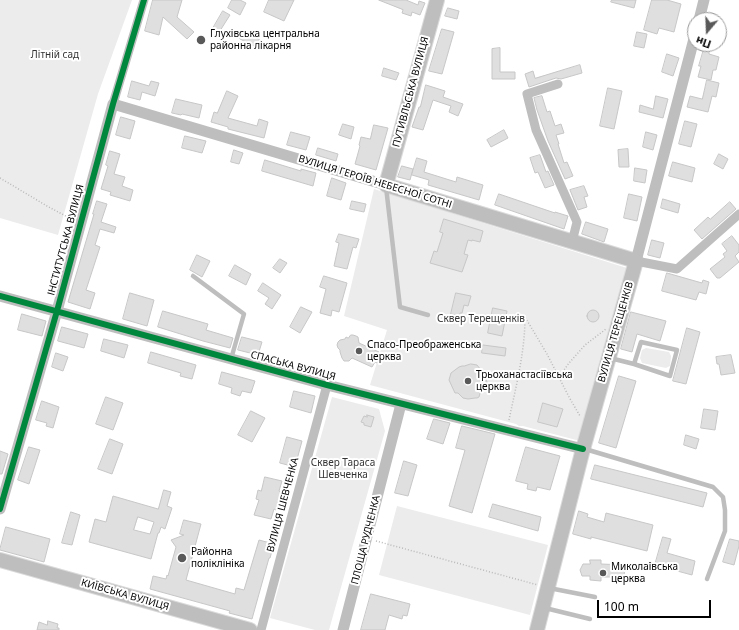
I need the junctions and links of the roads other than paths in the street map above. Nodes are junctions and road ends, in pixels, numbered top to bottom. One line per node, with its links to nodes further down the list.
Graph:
1 (144, 0): 7 (street, ІНСТИТУТСЬКА ВУЛИЦЯ)
2 (437, 0): 8 (main road, ПУТИВЛЬСЬКА ВУЛИЦЯ)
3 (704, 0): 4 (street)
4 (701, 12)
5 (690, 52): 11 (street, ВУЛИЦЯ ТЕРЕЩЕНКІВ)
6 (558, 84): 10 (street)
7 (113, 104): 8 (street, ВУЛИЦЯ ГЕРОЇВ НЕБЕСНОЇ СОТНІ); 14 (street, ІНСТИТУТСЬКА ВУЛИЦЯ)
8 (386, 185): 10 (main road, ВУЛИЦЯ ГЕРОЇВ НЕБЕСНОЇ СОТНІ); 15 (lane)
9 (739, 214): 11 (street)
10 (572, 242): 11 (main road, ВУЛИЦЯ ГЕРОЇВ НЕБЕСНОЇ СОТНІ)
11 (636, 261): 16 (main road, ВУЛИЦЯ ТЕРЕЩЕНКІВ)
12 (193, 276): 17 (lane)
13 (0, 296): 14 (street, СПАСЬКА ВУЛИЦЯ)
14 (57, 311): 17 (street, СПАСЬКА ВУЛИЦЯ); 22 (street, ІНСТИТУТСЬКА ВУЛИЦЯ)
15 (428, 315)
16 (608, 358): 18 (lane); 21 (main road, ВУЛИЦЯ ТЕРЕЩЕНКІВ)
17 (231, 359): 19 (street, СПАСЬКА ВУЛИЦЯ)
18 (634, 364): 18 (lane)
19 (327, 385): 20 (street, СПАСЬКА ВУЛИЦЯ); 30 (street, ВУЛИЦЯ ШЕВЧЕНКА)
20 (400, 404): 21 (street, СПАСЬКА ВУЛИЦЯ); 31 (street, ПЛОЩА РУДЧЕНКА)
21 (583, 449): 24 (lane); 25 (main road, ВУЛИЦЯ ТЕРЕЩЕНКІВ)
22 (0, 509)
23 (0, 560): 29 (main road, КИЇВСЬКА ВУЛИЦЯ)
24 (707, 579)
25 (548, 587): 26 (lane); 27 (main road, ВУЛИЦЯ ТЕРЕЩЕНКІВ)
26 (595, 597)
27 (543, 608): 28 (lane); 32 (main road, ВУЛИЦЯ ТЕРЕЩЕНКІВ)
28 (590, 619)
29 (250, 630)
30 (261, 630)
31 (343, 630)
32 (537, 630)

